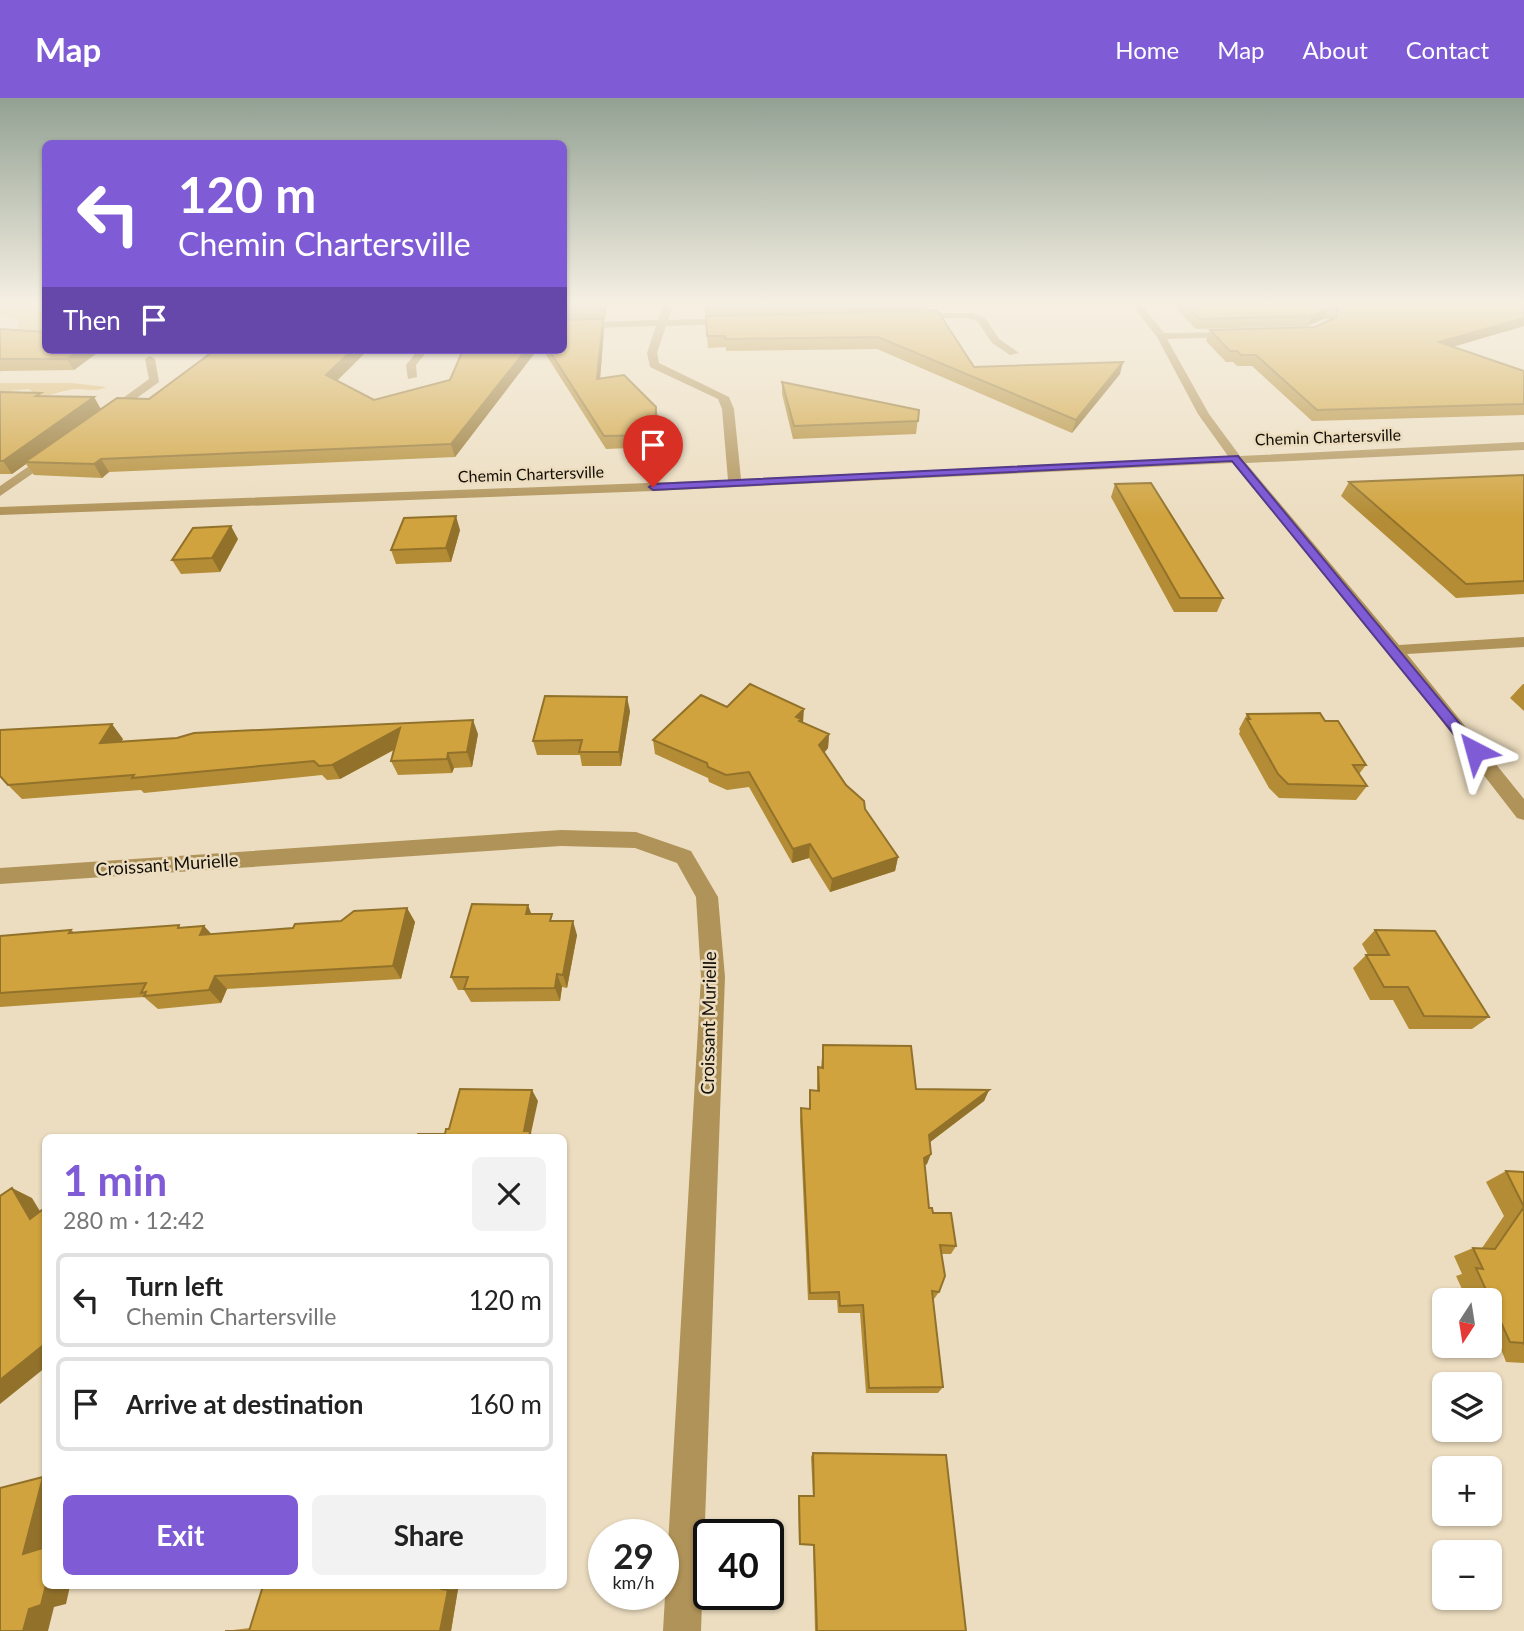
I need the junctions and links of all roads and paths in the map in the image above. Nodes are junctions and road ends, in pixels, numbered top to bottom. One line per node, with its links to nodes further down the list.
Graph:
1 (153, 374): 6 (street)
2 (412, 374): 5 (street)
3 (672, 374): 10 (street)
4 (1182, 374): 9 (street)
5 (412, 377)
6 (99, 420)
7 (66, 444): 11 (street)
8 (1524, 446): 9 (street, Chemin Chartersville)
9 (1235, 458): 10 (street, Chemin Chartersville); 14 (street)
10 (735, 483): 12 (street, Chemin Chartersville)
11 (0, 492)
12 (0, 510)
13 (1524, 642): 14 (street)
14 (1395, 650): 15 (street)
15 (1524, 813)
16 (0, 876): 17 (street, Croissant Murielle)
17 (682, 1631)

